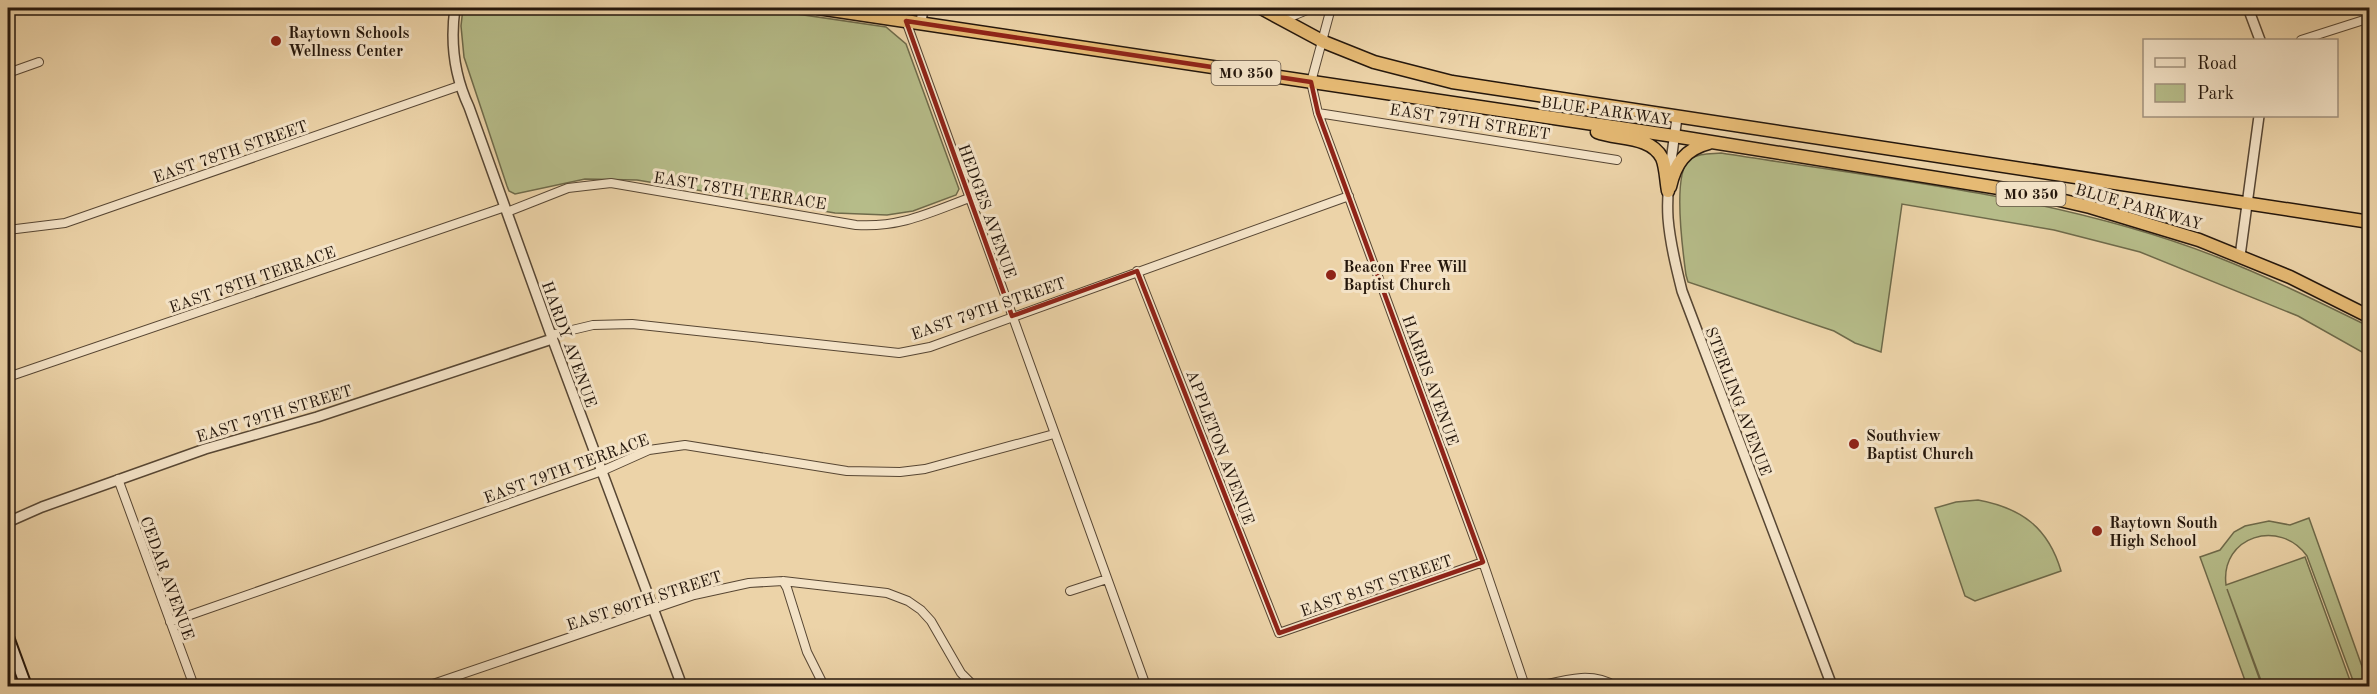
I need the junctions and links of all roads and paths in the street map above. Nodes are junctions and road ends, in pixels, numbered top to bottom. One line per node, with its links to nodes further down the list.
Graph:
1 (456, 8): 18 (street, HARDY AVENUE)
2 (818, 8): 10 (highway, BLUE PARKWAY / MO 350)
3 (923, 8): 11 (street)
4 (1261, 8): 9 (highway, BLUE PARKWAY / MO 350)
5 (1312, 8): 9 (street)
6 (1331, 8): 14 (street)
7 (2248, 8): 12 (street)
8 (2370, 18): 13 (street)
9 (1283, 20): 14 (highway, BLUE PARKWAY / MO 350)
10 (906, 21): 11 (highway, BLUE PARKWAY / MO 350); 28 (street, HEDGES AVENUE)
11 (921, 23): 17 (highway, BLUE PARKWAY / MO 350)
12 (2260, 39)
13 (2304, 39)
14 (1324, 42): 17 (street); 20 (highway, BLUE PARKWAY / MO 350)
15 (39, 62): 16 (street)
16 (8, 73)
17 (1311, 82): 19 (street, HARRIS AVENUE); 22 (highway, BLUE PARKWAY / MO 350)
18 (459, 86): 30 (street, HARDY AVENUE); 32 (street, EAST 78TH STREET)
19 (1318, 113): 25 (street, EAST 79TH STREET); 27 (street, HARRIS AVENUE)
20 (1677, 117): 23 (street, STERLING AVENUE); 29 (highway, BLUE PARKWAY / MO 350)
21 (2259, 117): 29 (street)
22 (1571, 122): 23 (highway, BLUE PARKWAY / MO 350); 26 (highway)
23 (1674, 136): 24 (highway, BLUE PARKWAY / MO 350); 26 (street, STERLING AVENUE)
24 (1713, 142): 26 (highway); 33 (highway, BLUE PARKWAY / MO 350)
25 (1617, 160)
26 (1668, 191): 62 (street, STERLING AVENUE)
27 (1348, 196): 34 (street, EAST 79TH STREET); 43 (street, HARRIS AVENUE)
28 (969, 198): 30 (street, EAST 78TH TERRACE); 35 (street, HEDGES AVENUE)
29 (2247, 204): 31 (highway, BLUE PARKWAY / MO 350); 33 (street)
30 (506, 209): 37 (street, HARDY AVENUE); 38 (street, EAST 78TH TERRACE)
31 (2370, 222)
32 (8, 230)
33 (2240, 256): 36 (highway, BLUE PARKWAY / MO 350)
34 (1137, 272): 35 (street, EAST 79TH STREET); 49 (street, APPLETON AVENUE)
35 (1012, 316): 37 (street, EAST 79TH STREET); 39 (street, HEDGES AVENUE)
36 (2370, 317)
37 (551, 337): 40 (street, HARDY AVENUE); 41 (street, EAST 79TH STREET)
38 (8, 377)
39 (1054, 434): 40 (street, EAST 79TH TERRACE); 44 (street, HEDGES AVENUE)
40 (602, 471): 47 (street, HARDY AVENUE); 48 (street, EAST 79TH TERRACE)
41 (118, 479): 42 (street, EAST 79TH STREET); 48 (street, CEDAR AVENUE)
42 (8, 522)
43 (1483, 562): 49 (street, EAST 81ST STREET); 59 (street, HARRIS AVENUE)
44 (1107, 579): 46 (street); 58 (street, HEDGES AVENUE)
45 (783, 581): 47 (street, EAST 80TH STREET); 56 (street); 57 (street, EAST 80TH STREET)
46 (1070, 591)
47 (653, 610): 54 (street, EAST 80TH STREET); 55 (street, HARDY AVENUE)
48 (170, 622): 53 (street, CEDAR AVENUE)
49 (1277, 636)
50 (8, 637): 51 (main road)
51 (11, 660): 52 (main road)
52 (26, 687)
53 (194, 687)
54 (427, 687)
55 (682, 687)
56 (824, 687)
57 (974, 687)
58 (1146, 687)
59 (1525, 687)
60 (1539, 687): 61 (street)
61 (1616, 687)
62 (1832, 687)

